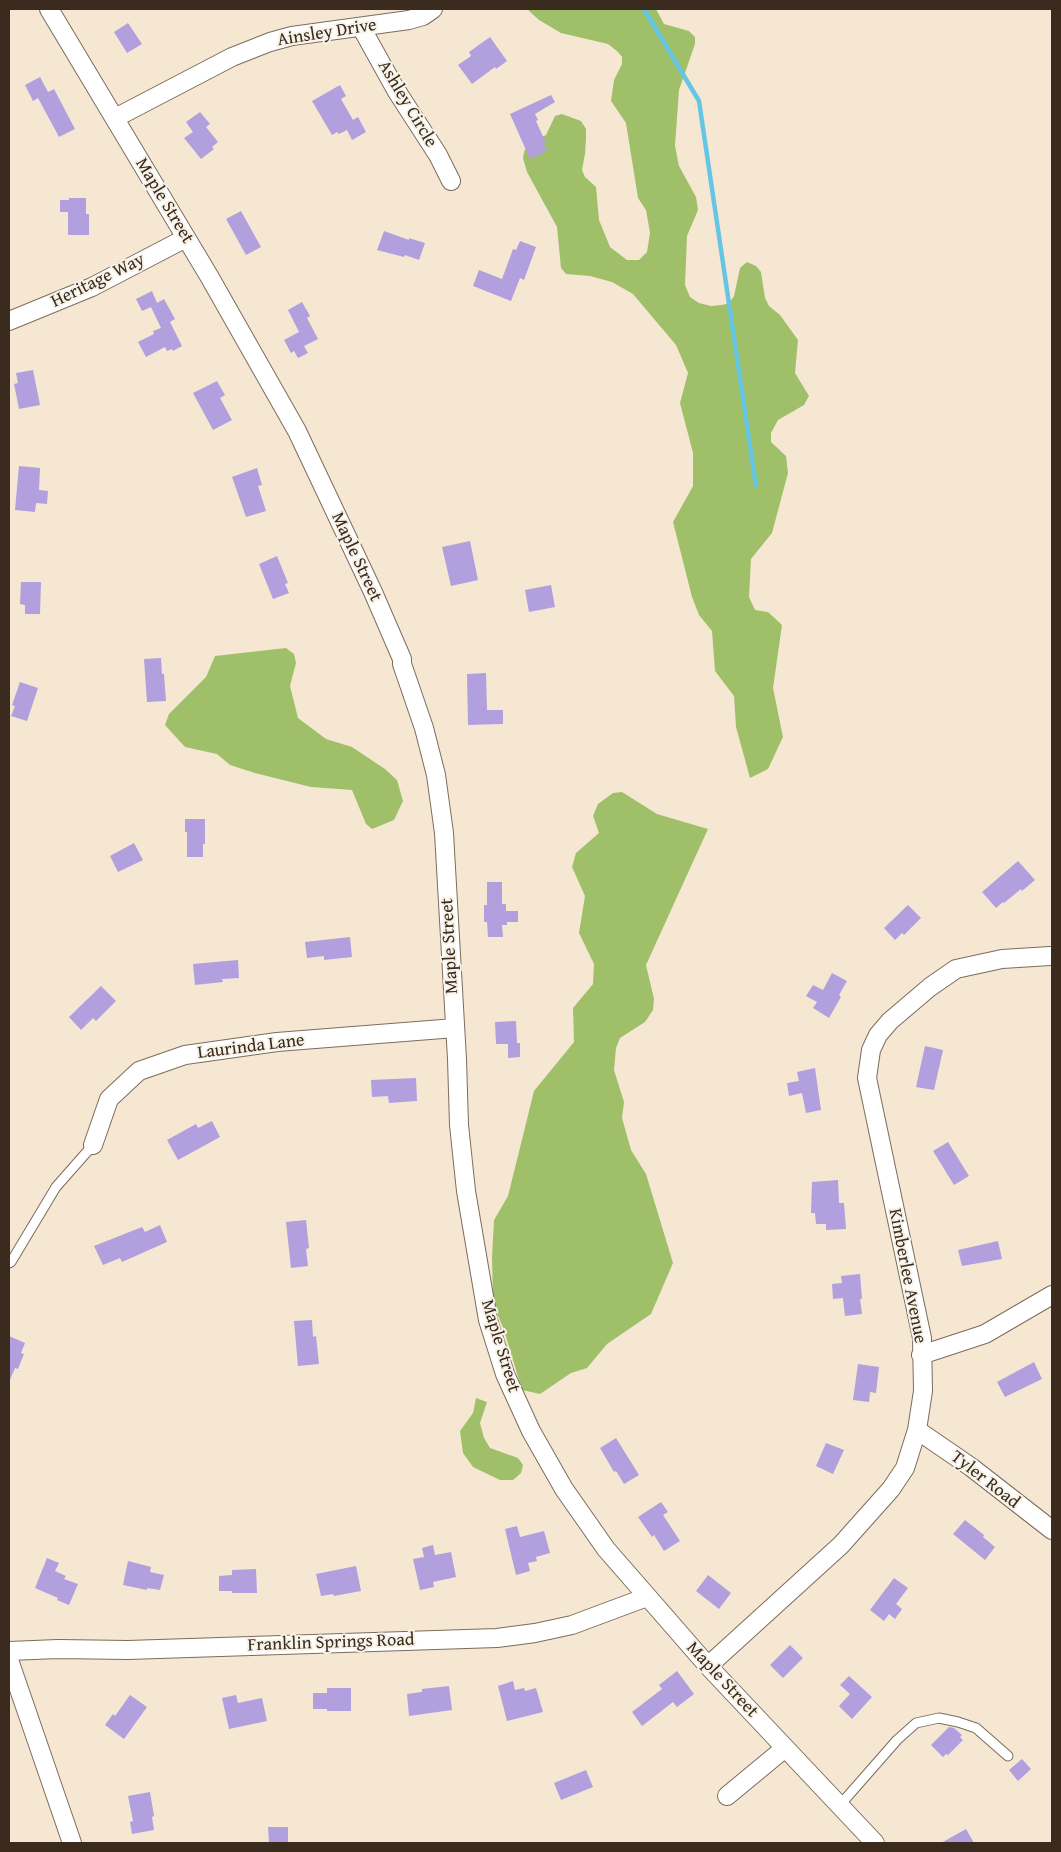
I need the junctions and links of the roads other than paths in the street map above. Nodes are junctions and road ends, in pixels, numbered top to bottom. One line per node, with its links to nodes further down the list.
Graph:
1 (49, 9): 4 (street, Maple Street)
2 (433, 9): 3 (street, Ainsley Drive)
3 (361, 27): 4 (street, Ainsley Drive); 5 (street, Ashley Circle)
4 (115, 118): 6 (street, Maple Street)
5 (451, 181)
6 (186, 238): 7 (street, Heritage Way); 9 (street, Maple Street)
7 (9, 321)
8 (1050, 956): 13 (street, Kimberlee Avenue)
9 (455, 1028): 10 (street, Laurinda Lane); 16 (street, Maple Street)
10 (93, 1145): 11 (lane)
11 (9, 1263)
12 (1052, 1295): 13 (street)
13 (921, 1355): 14 (street, Kimberlee Avenue)
14 (917, 1430): 15 (street, Tyler Road); 19 (street, Kimberlee Avenue)
15 (1052, 1530)
16 (647, 1597): 17 (street, Franklin Springs Road); 19 (street, Maple Street)
17 (9, 1651)
18 (9, 1660): 24 (street)
19 (708, 1666): 20 (street, Maple Street)
20 (785, 1748): 22 (street); 23 (street, Maple Street)
21 (1008, 1756): 23 (lane)
22 (727, 1796)
23 (840, 1806): 25 (street, Maple Street)
24 (72, 1843)
25 (875, 1843)

